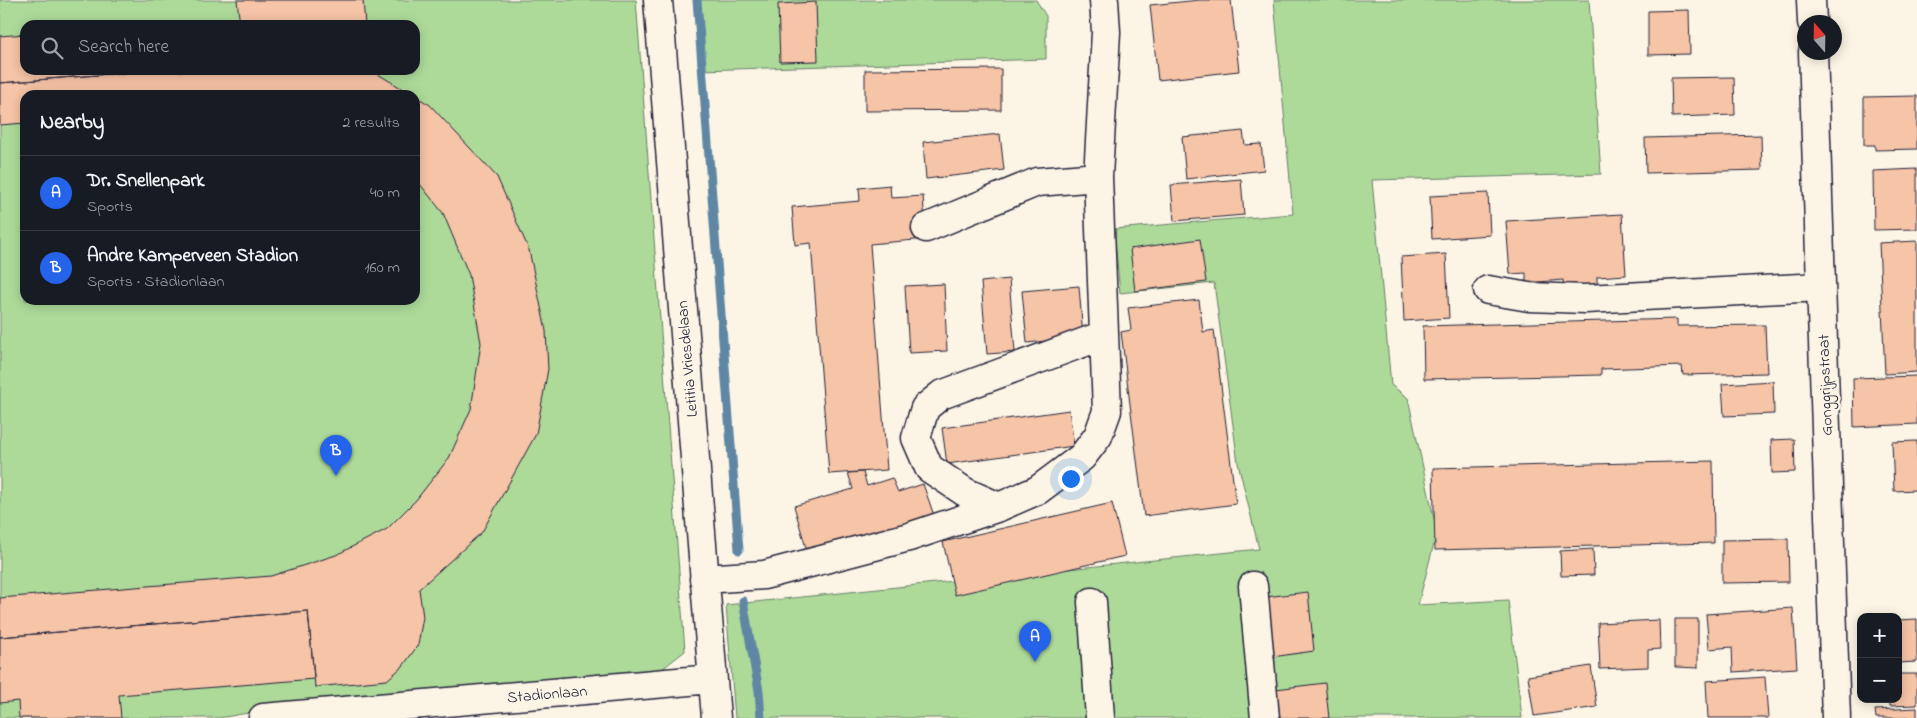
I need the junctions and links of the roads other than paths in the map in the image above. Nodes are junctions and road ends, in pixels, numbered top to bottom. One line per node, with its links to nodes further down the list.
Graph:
1 (658, 0): 12 (street, Letitia Vriesdelaan)
2 (1104, 0): 6 (street)
3 (1811, 0): 4 (street)
4 (1812, 15)
5 (1813, 60): 8 (street, Gonggrijpstraat)
6 (1098, 177): 7 (street); 10 (street)
7 (926, 228)
8 (1821, 287): 9 (street); 20 (street, Gonggrijpstraat)
9 (1488, 290)
10 (1104, 335): 11 (street); 11 (street)
11 (1000, 507): 12 (street)
12 (704, 579): 15 (street, Letitia Vriesdelaan)
13 (1252, 586): 19 (street)
14 (1092, 602): 18 (street)
15 (712, 678): 16 (street, Stadionlaan); 17 (street, Letitia Vriesdelaan)
16 (263, 718)
17 (716, 718)
18 (1100, 718)
19 (1265, 718)
20 (1836, 718)

